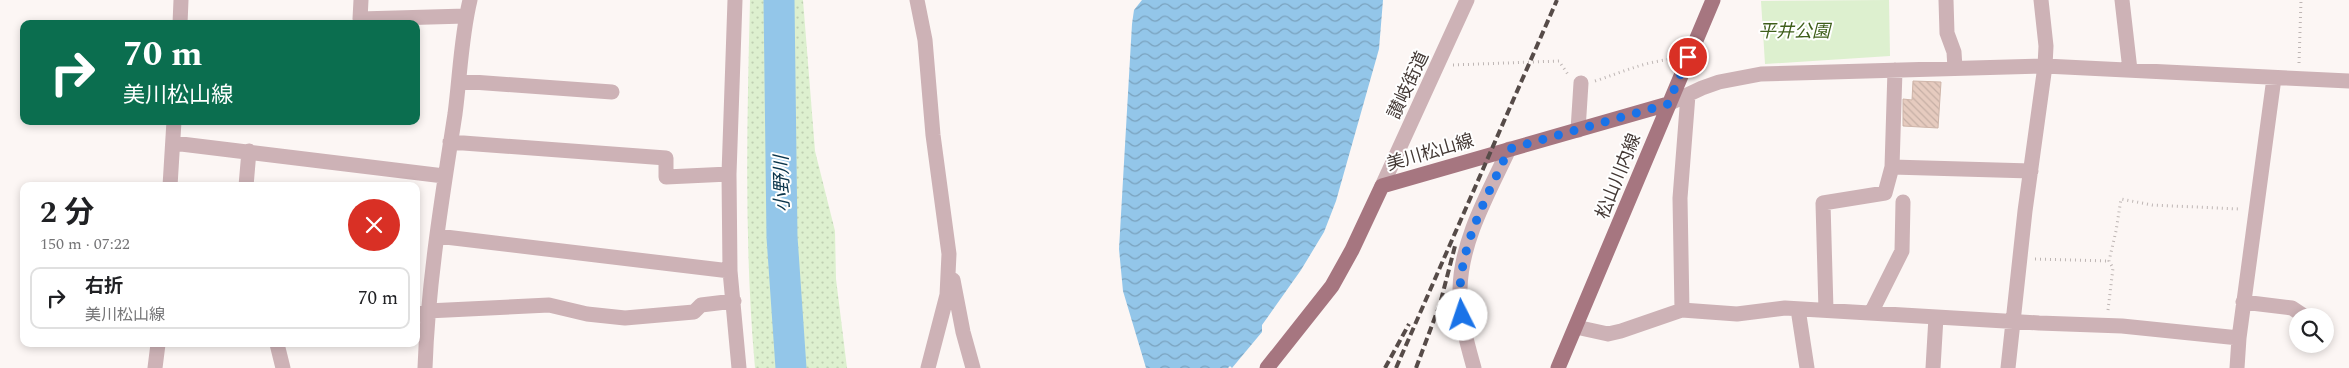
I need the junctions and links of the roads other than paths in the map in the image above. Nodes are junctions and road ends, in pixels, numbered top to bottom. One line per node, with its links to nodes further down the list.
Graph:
1 (181, 0): 12 (street)
2 (361, 0): 11 (street)
3 (470, 0): 11 (street)
4 (735, 0): 32 (street)
5 (917, 0): 39 (street)
6 (1467, 0): 36 (street, 讃岐街道)
7 (1713, 0): 23 (main road, 松山川内線)
8 (1946, 0): 14 (street)
9 (2041, 0): 13 (street)
10 (2122, 0): 16 (street)
11 (466, 16): 18 (street)
12 (180, 20)
13 (2045, 66): 14 (street); 16 (street); 31 (street)
14 (1955, 68): 15 (street)
15 (1895, 70): 22 (street); 30 (street)
16 (2130, 70): 17 (street)
17 (2274, 78): 19 (street); 42 (street)
18 (459, 81): 21 (street); 26 (street)
19 (2349, 81)
20 (1581, 83): 25 (street)
21 (612, 92)
22 (1688, 95): 23 (street); 45 (street)
23 (1668, 104): 25 (main road, 美川松山線); 51 (main road, 松山川内線)
24 (174, 125): 27 (street)
25 (1578, 130): 28 (main road, 美川松山線)
26 (450, 142): 32 (street); 33 (street)
27 (173, 143): 29 (street); 34 (street)
28 (1509, 149): 36 (main road, 美川松山線); 62 (street)
29 (248, 151): 33 (street); 35 (street)
30 (1892, 168): 31 (street); 46 (street)
31 (2031, 171): 50 (street)
32 (729, 174): 40 (street)
33 (444, 176): 38 (street)
34 (170, 182)
35 (246, 182)
36 (1382, 186): 61 (main road, 美川松山線)
37 (1903, 202): 48 (street)
38 (437, 236): 40 (street); 47 (street)
39 (949, 254): 59 (street); 60 (street)
40 (730, 271): 41 (street)
41 (734, 301): 47 (street); 58 (street)
42 (2244, 302): 43 (street); 52 (street)
43 (2292, 308)
44 (1798, 309): 45 (street); 46 (street); 64 (street)
45 (1682, 310): 51 (street)
46 (1826, 310): 48 (street)
47 (422, 313): 57 (street)
48 (1871, 313): 49 (street)
49 (1936, 317): 50 (street); 65 (street)
50 (2014, 322): 52 (street); 66 (street)
51 (1576, 327): 63 (main road, 松山川内線)
52 (2238, 338): 67 (street)
53 (158, 347): 55 (street)
54 (278, 347): 56 (street)
55 (155, 368)
56 (283, 368)
57 (425, 368)
58 (739, 368)
59 (928, 368)
60 (973, 368)
61 (1267, 368)
62 (1474, 368)
63 (1558, 368)
64 (1807, 368)
65 (1933, 368)
66 (2008, 368)
67 (2236, 368)

